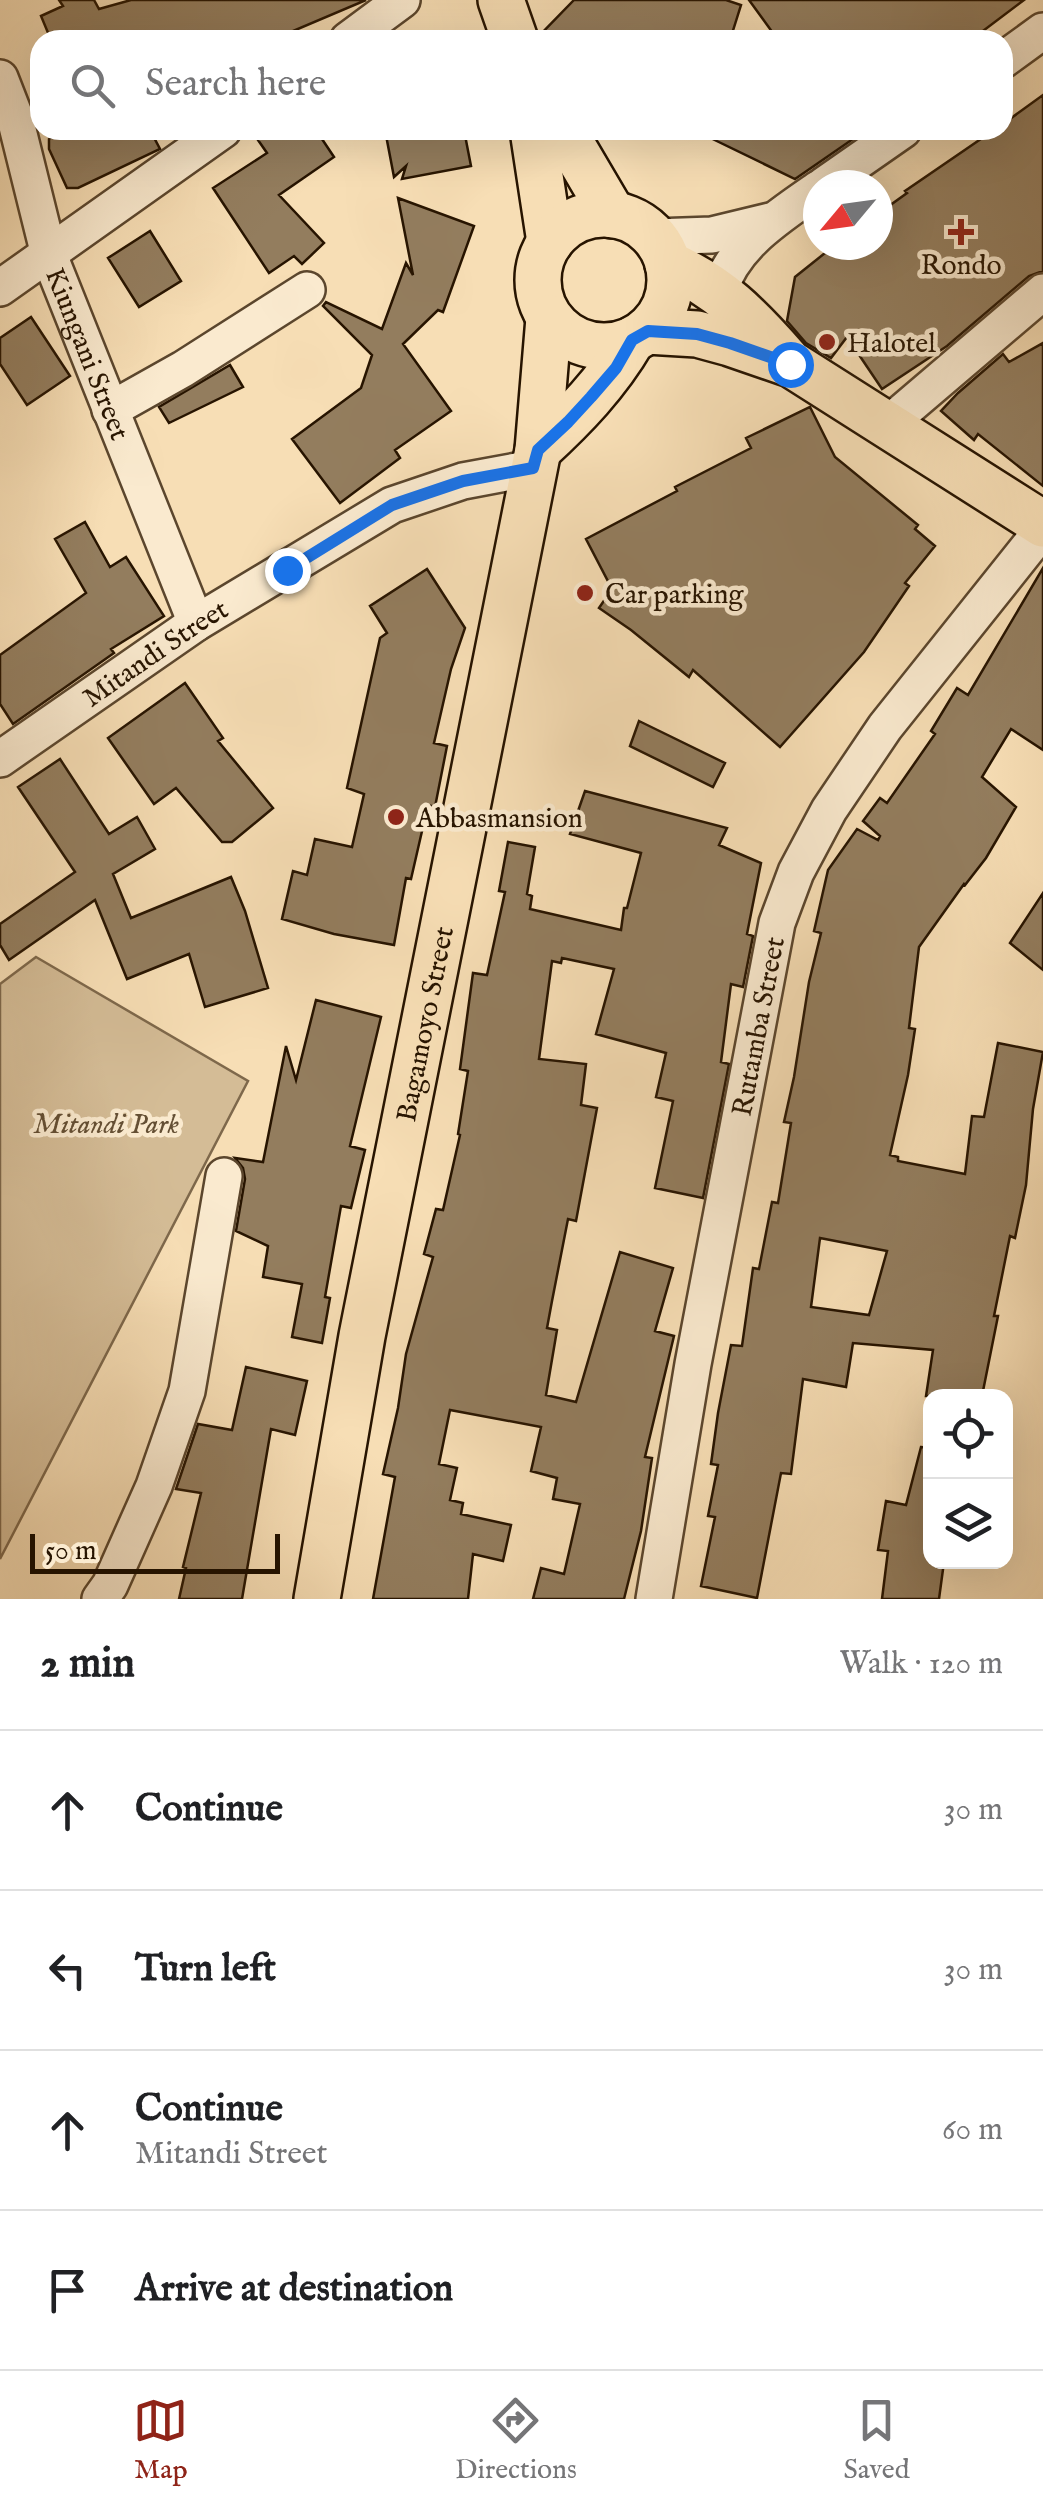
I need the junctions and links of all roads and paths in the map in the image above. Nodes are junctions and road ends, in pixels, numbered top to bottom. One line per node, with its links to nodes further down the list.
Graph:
1 (402, 0): 3 (street)
2 (501, 0): 4 (main road)
3 (362, 30)
4 (512, 30)
5 (1043, 31): 6 (street)
6 (1013, 53)
7 (0, 78): 18 (street, Kiungani Street)
8 (209, 140): 18 (street)
9 (535, 140): 16 (main road)
10 (570, 140): 14 (main road)
11 (889, 140): 12 (street)
12 (845, 170)
13 (803, 200): 15 (street)
14 (613, 214): 16 (main road); 17 (main road)
15 (775, 219): 17 (street); 21 (street)
16 (550, 242): 23 (main road)
17 (661, 250): 21 (main road); 24 (main road)
18 (49, 255): 19 (street); 26 (street, Kiungani Street)
19 (0, 288)
20 (307, 290): 26 (street)
21 (719, 292): 25 (main road)
22 (1043, 292): 27 (street)
23 (549, 318): 24 (main road); 28 (main road, Bagamoyo Street)
24 (640, 336): 25 (main road); 28 (main road)
25 (790, 364): 27 (main road)
26 (110, 410): 30 (street, Kiungani Street)
27 (887, 426): 29 (main road)
28 (535, 459): 30 (street, Mitandi Street); 34 (main road, Bagamoyo Street)
29 (1043, 526): 35 (street, Rutamba Street)
30 (196, 623): 31 (street, Mitandi Street)
31 (0, 759)
32 (224, 1176): 33 (street)
33 (100, 1599)
34 (316, 1599)
35 (654, 1599)

